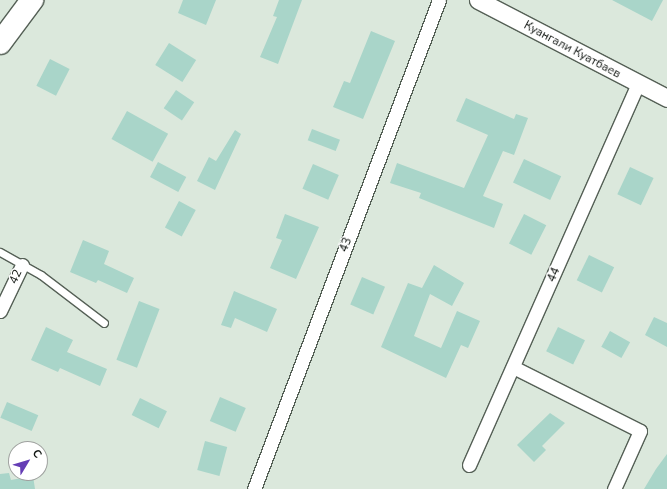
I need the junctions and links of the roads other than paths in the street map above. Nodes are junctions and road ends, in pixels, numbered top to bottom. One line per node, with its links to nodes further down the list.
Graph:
1 (32, 0): 4 (highway)
2 (439, 0): 13 (street, 43)
3 (478, 0): 5 (street, Куангали Куатбаев)
4 (2, 37)
5 (638, 84): 6 (street, Куангали Куатбаев); 11 (street, 44)
6 (667, 98)
7 (0, 252): 8 (lane)
8 (22, 265): 9 (street, 42); 10 (lane)
9 (0, 311)
10 (104, 323)
11 (513, 367): 12 (street, 44); 14 (street)
12 (469, 465)
13 (254, 489)
14 (614, 489)

